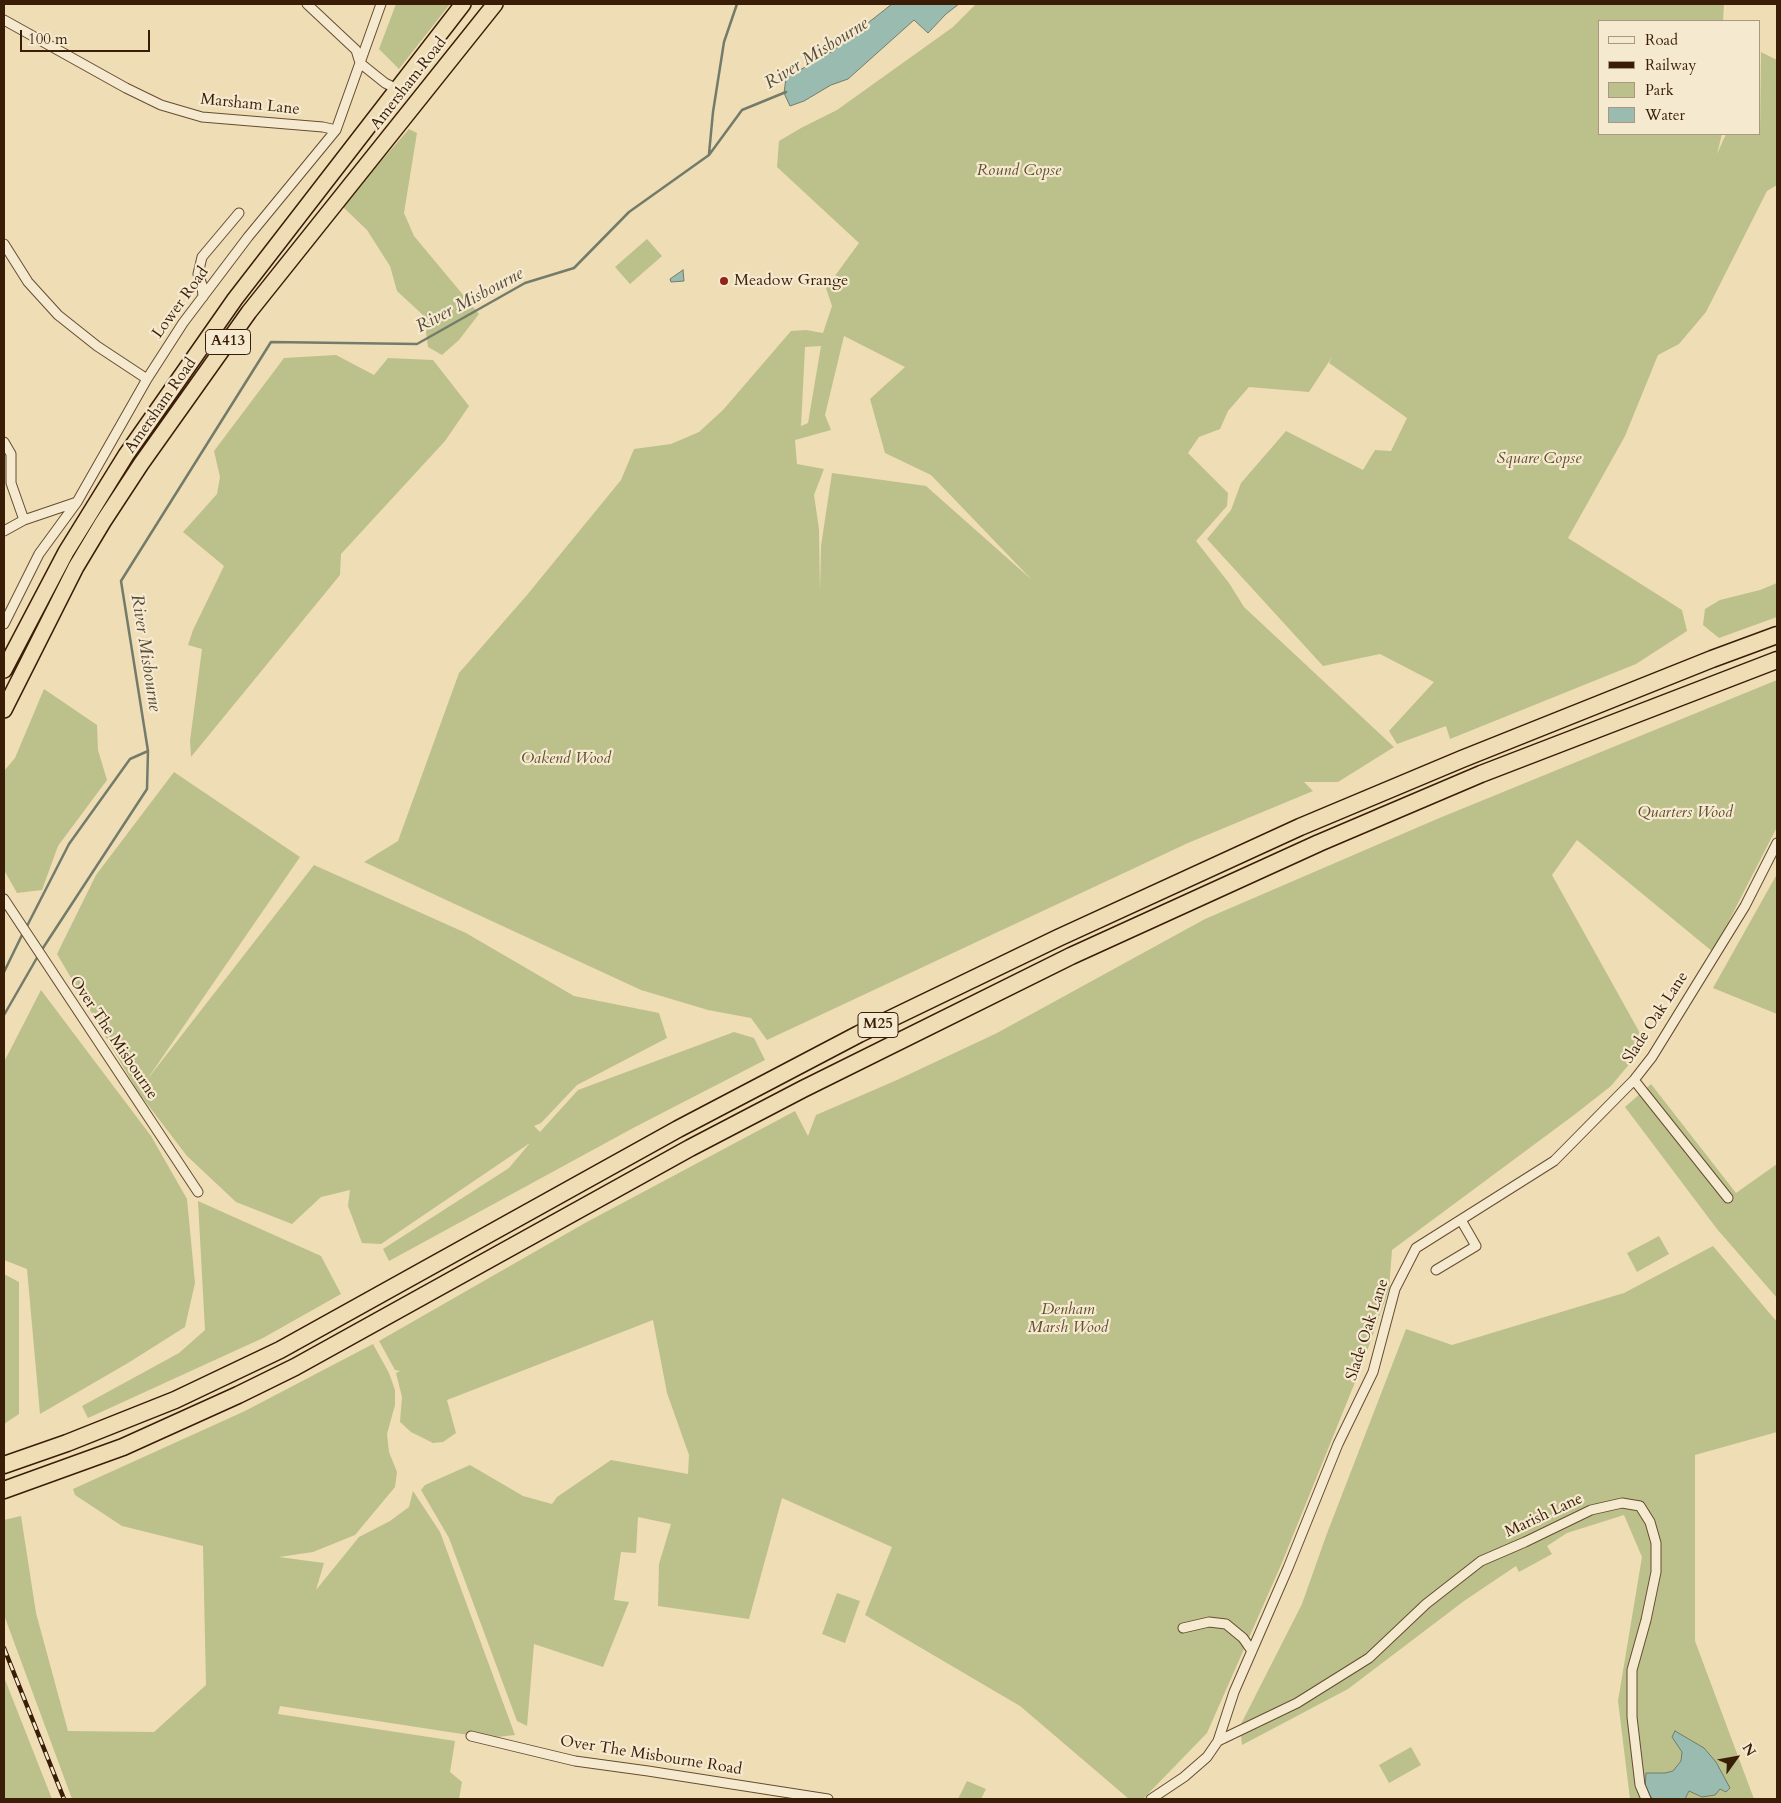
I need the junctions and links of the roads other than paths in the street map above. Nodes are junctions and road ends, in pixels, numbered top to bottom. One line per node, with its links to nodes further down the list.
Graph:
1 (307, 4): 6 (street)
2 (381, 4): 6 (street, Lower Road)
3 (463, 4): 7 (highway, A413)
4 (494, 4): 21 (highway, Amersham Road / A413)
5 (4, 20): 8 (street, Marsham Lane)
6 (360, 63): 7 (street); 8 (street, Lower Road)
7 (397, 90): 20 (highway, A413)
8 (336, 130): 11 (street, Lower Road)
9 (239, 213): 11 (street)
10 (4, 244): 12 (street)
11 (203, 297): 12 (street, Lower Road)
12 (147, 378): 14 (street, Lower Road)
13 (4, 442): 15 (street)
14 (77, 502): 15 (street); 17 (street, Lower Road)
15 (24, 520): 16 (street)
16 (4, 532)
17 (4, 624)
18 (1777, 635): 29 (highway, M25)
19 (1777, 660): 30 (highway, M25)
20 (4, 670)
21 (4, 710)
22 (1777, 843): 24 (street, Slade Oak Lane)
23 (4, 899): 25 (street, Over The Misbourne)
24 (1634, 1080): 26 (street); 27 (street, Slade Oak Lane)
25 (198, 1192)
26 (1728, 1198)
27 (1461, 1220): 28 (street); 32 (street, Slade Oak Lane)
28 (1436, 1270)
29 (4, 1465)
30 (4, 1490)
31 (1183, 1628): 32 (street)
32 (1252, 1650): 34 (street, Slade Oak Lane)
33 (471, 1736): 35 (street, Over The Misbourne Road)
34 (1218, 1741): 36 (street, Slade Oak Lane); 37 (street, Marish Lane)
35 (828, 1799)
36 (1151, 1799)
37 (1646, 1799)

